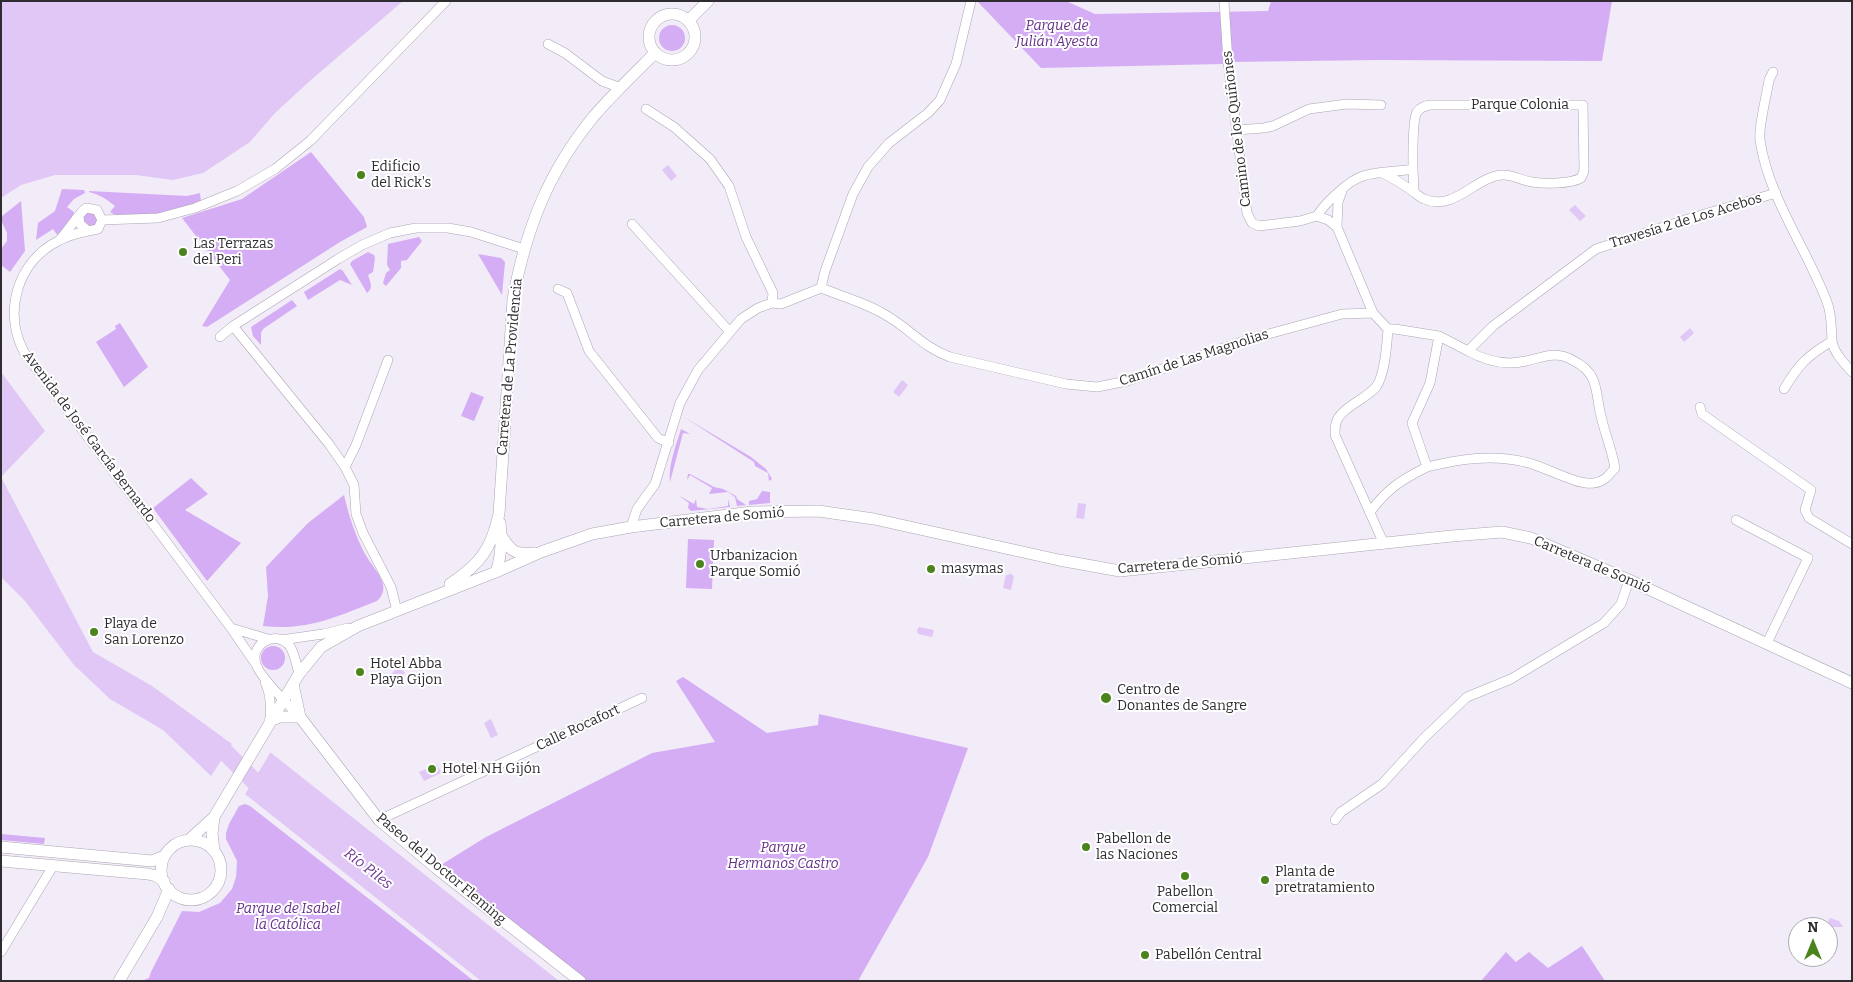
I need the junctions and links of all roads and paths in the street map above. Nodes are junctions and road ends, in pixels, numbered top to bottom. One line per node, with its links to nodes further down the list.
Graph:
1 (446, 1): 20 (street)
2 (708, 1): 5 (street)
3 (971, 1): 26 (street)
4 (1224, 1): 12 (street, Camino de los Quiñones)
5 (688, 21): 7 (street); 7 (street)
6 (548, 44): 9 (street)
7 (655, 53): 9 (street, Carretera de La Providencia)
8 (1773, 72): 17 (street)
9 (621, 88): 25 (street, Carretera de La Providencia)
10 (1381, 105): 12 (street)
11 (646, 109): 28 (street)
12 (1237, 130): 18 (street, Camino de los Quiñones)
13 (1413, 169): 14 (street); 16 (street, Parque Colonia); 16 (street, Parque Colonia)
14 (1382, 173): 15 (street); 16 (street, Parque Colonia)
15 (1342, 191): 18 (street); 22 (street)
16 (1414, 192)
17 (1776, 192): 35 (street); 36 (street, Travesía 2 de Los Acebos)
18 (1317, 216): 22 (street)
19 (79, 217): 20 (street); 23 (street); 24 (street, Avenida de José García Bernardo)
20 (102, 220): 23 (street)
21 (632, 224): 32 (street)
22 (1336, 227): 29 (street)
23 (88, 231): 24 (street, Avenida de José García Bernardo)
24 (59, 240): 56 (street, Avenida de José García Bernardo)
25 (524, 249): 30 (street); 47 (street, Carretera de La Providencia)
26 (821, 288): 28 (street); 29 (street, Camín de Las Magnolias)
27 (558, 289): 41 (street)
28 (772, 303): 32 (street)
29 (1373, 313): 31 (street)
30 (233, 326): 34 (street); 42 (street)
31 (1388, 330): 33 (street); 44 (street)
32 (730, 332): 41 (street)
33 (1439, 336): 36 (street); 43 (street)
34 (220, 337)
35 (1832, 341): 38 (street); 39 (street)
36 (1468, 351): 43 (street)
37 (388, 360): 42 (street)
38 (1852, 372)
39 (1784, 389)
40 (1700, 407): 49 (street)
41 (669, 442): 46 (street)
42 (345, 467): 54 (street)
43 (1426, 467): 44 (street)
44 (1370, 512): 48 (street)
45 (1736, 520): 59 (street)
46 (631, 527): 48 (street, Carretera de Somió); 50 (street, Carretera de Somió)
47 (498, 536): 50 (street); 51 (street, Carretera de La Providencia); 53 (street, Carretera de La Providencia)
48 (1384, 544): 52 (street, Carretera de Somió)
49 (1852, 544)
50 (541, 552): 51 (street, Carretera de Somió)
51 (496, 572): 53 (street, Carretera de Somió)
52 (1629, 580): 59 (street, Carretera de Somió); 70 (street)
53 (434, 595): 54 (street)
54 (396, 610): 55 (street)
55 (358, 626): 58 (street); 62 (street)
56 (231, 628): 57 (street); 60 (street, Avenida de José García Bernardo)
57 (268, 640): 58 (street); 60 (street)
58 (281, 640): 62 (street)
59 (1767, 643): 63 (street, Carretera de Somió)
60 (255, 663): 61 (street, Avenida de José García Bernardo)
61 (261, 673): 65 (street); 67 (street)
62 (296, 679): 65 (street); 66 (street)
63 (1852, 683)
64 (642, 698): 69 (street, Calle Rocafort)
65 (284, 699): 66 (street); 67 (street)
66 (300, 717): 67 (street); 69 (street, Paseo del Doctor Fleming)
67 (270, 721): 68 (street)
68 (214, 816): 71 (street); 73 (street)
69 (379, 820): 82 (street, Paseo del Doctor Fleming)
70 (1335, 820)
71 (190, 839): 73 (street); 74 (street)
72 (1, 847): 74 (street)
73 (214, 851): 78 (street)
74 (164, 856): 77 (street)
75 (1, 861): 76 (street)
76 (53, 866): 77 (street); 80 (street)
77 (166, 885): 78 (street); 79 (street)
78 (182, 899): 79 (street)
79 (157, 917): 81 (street)
80 (1, 952)
81 (119, 981)
82 (580, 981)

